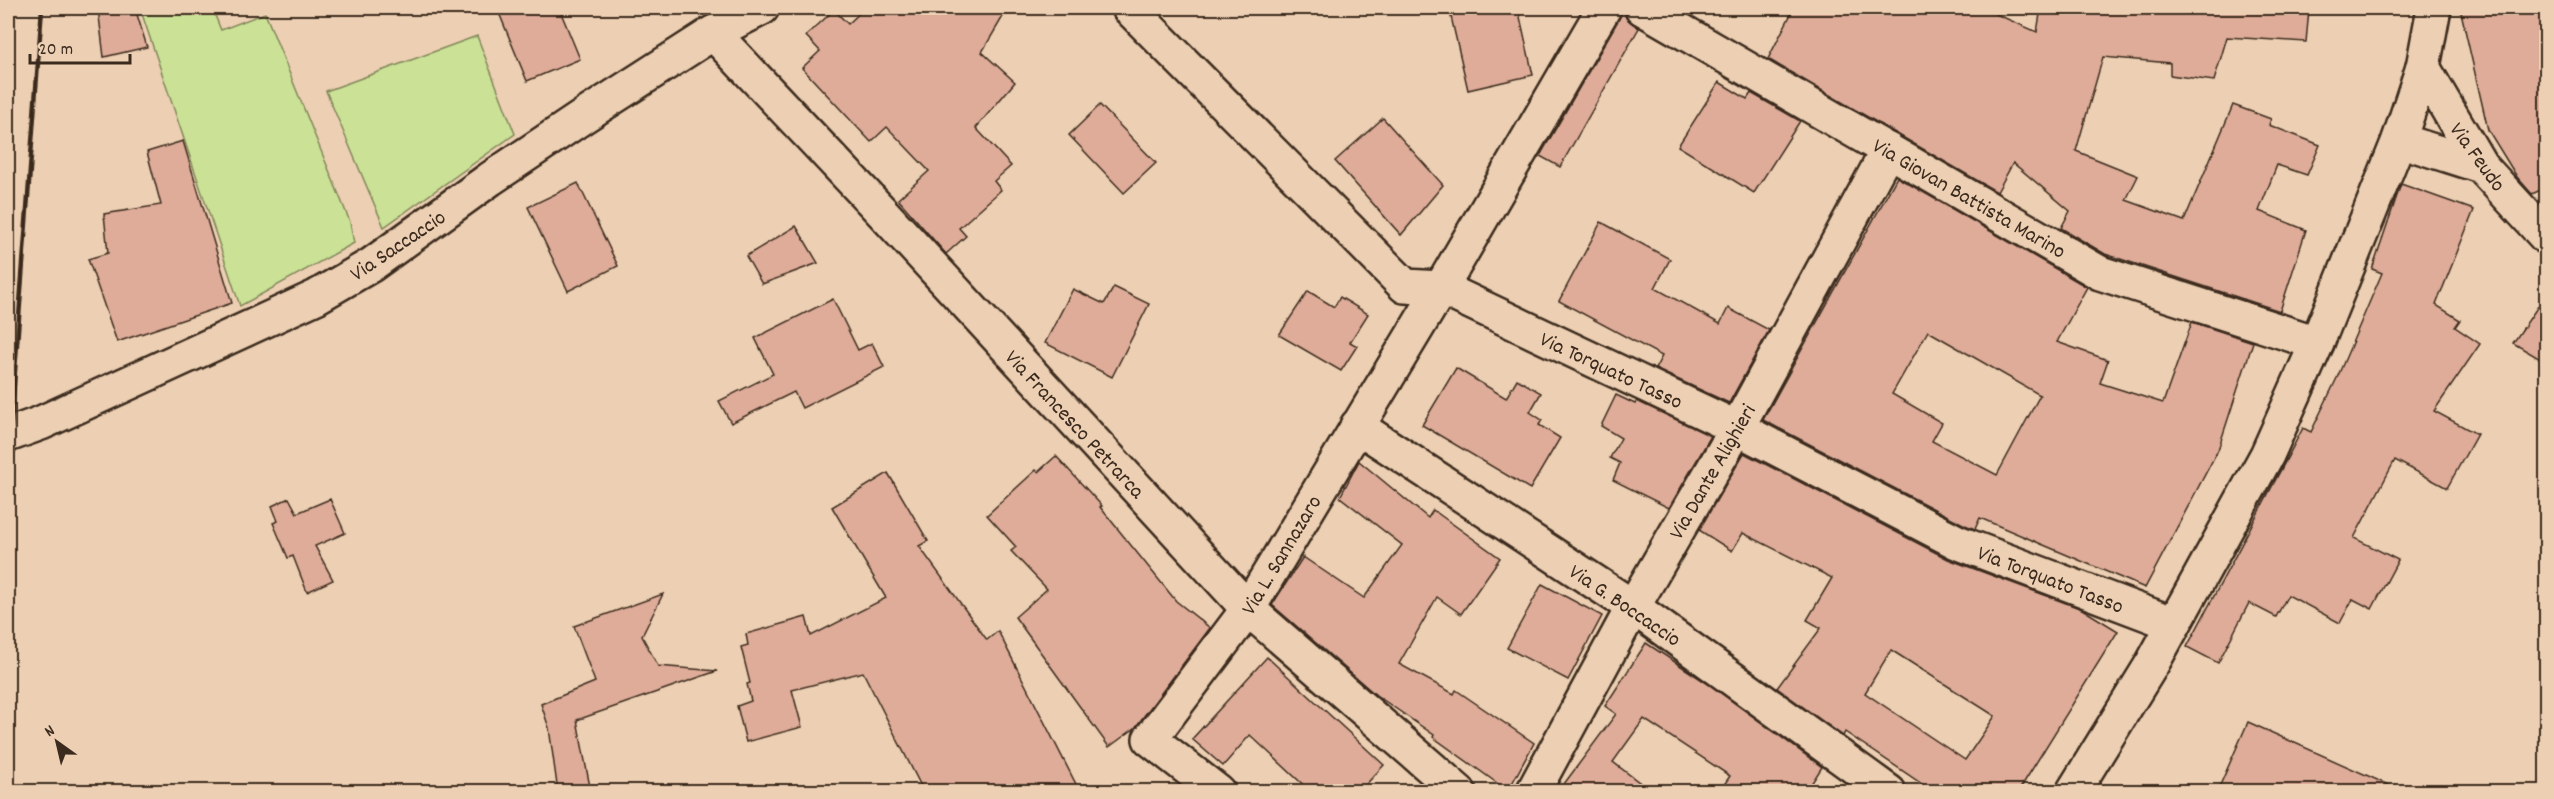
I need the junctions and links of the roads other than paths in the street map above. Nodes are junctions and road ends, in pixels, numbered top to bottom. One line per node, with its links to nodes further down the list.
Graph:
1 (762, 8): 6 (street, Via Saccaccio)
2 (1129, 8): 12 (street, Via Torquato Tasso)
3 (1605, 8): 12 (street)
4 (1642, 8): 9 (street, Via Giovan Battista Marino)
5 (2434, 8): 7 (street)
6 (713, 33): 16 (street, Via Saccaccio); 18 (street, Via Francesco Petrarca)
7 (2423, 67): 8 (street); 10 (street, Via Feudo)
8 (2399, 140): 10 (street); 13 (street)
9 (1888, 150): 13 (street, Via Giovan Battista Marino); 15 (street, Via Dante Alighieri)
10 (2481, 166): 11 (street, Via Feudo)
11 (2547, 237)
12 (1441, 288): 14 (street, Via L. Sannazaro); 15 (street, Via Torquato Tasso)
13 (2317, 343): 19 (street)
14 (1357, 426): 17 (street, Via G. Boccaccio); 18 (street, Via L. Sannazaro)
15 (1737, 428): 17 (street, Via Dante Alighieri); 19 (street, Via Torquato Tasso)
16 (8, 435)
17 (1633, 607): 22 (street, Via Dante Alighieri); 23 (street, Via G. Boccaccio)
18 (1248, 609): 20 (street, Via L. Sannazaro); 21 (street, Via Francesco Petrarca)
19 (2174, 624): 24 (street)
20 (1218, 792)
21 (1459, 792)
22 (1533, 792)
23 (1889, 792)
24 (2073, 792)

